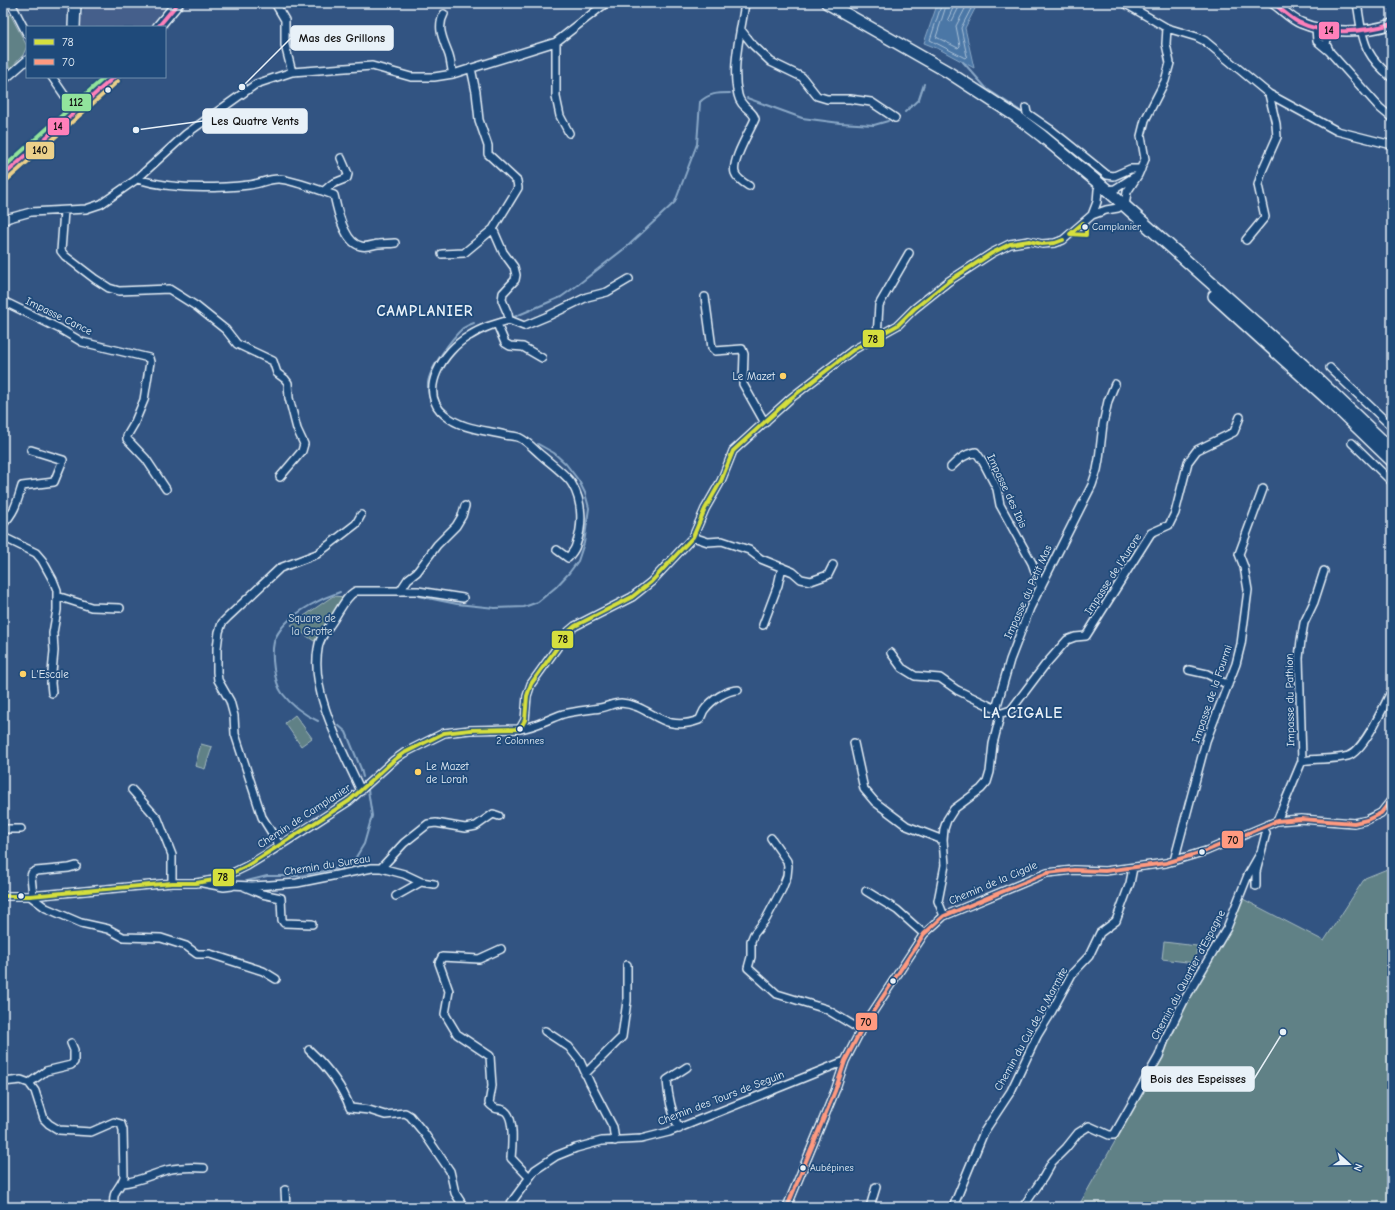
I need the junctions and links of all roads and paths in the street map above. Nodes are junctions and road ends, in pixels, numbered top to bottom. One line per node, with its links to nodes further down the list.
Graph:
1 (75, 3): 14 (main road)
2 (178, 3): 15 (main road)
3 (275, 3): 26 (street)
4 (606, 3): 22 (street)
5 (745, 3): 18 (street)
6 (827, 3): 44 (main road)
7 (1124, 3): 16 (street)
8 (1273, 3): 17 (street)
9 (1357, 3): 20 (street)
10 (11, 4): 11 (street); 21 (street)
11 (3, 8)
12 (444, 14): 27 (street)
13 (1392, 24): 20 (street)
14 (74, 26)
15 (159, 26)
16 (1168, 28): 32 (street); 40 (street)
17 (1316, 28): 19 (street); 23 (street)
18 (741, 30): 35 (street); 43 (street)
19 (1330, 30): 20 (street); 23 (street)
20 (1361, 30): 30 (street)
21 (26, 32)
22 (556, 42): 25 (street); 37 (street)
23 (1329, 51): 36 (street)
24 (26, 61): 31 (street)
25 (471, 68): 27 (street); 50 (street)
26 (292, 72): 27 (street); 42 (street)
27 (452, 74)
28 (53, 78): 34 (street)
29 (113, 78): 34 (main road)
30 (1392, 78)
31 (3, 80)
32 (1269, 94): 38 (street); 51 (street)
33 (1026, 108): 40 (street)
34 (76, 112): 41 (main road)
35 (895, 118)
36 (1392, 118)
37 (568, 133)
38 (1392, 145)
39 (341, 158): 45 (street)
40 (1139, 172): 44 (street); 46 (street)
41 (3, 176)
42 (137, 179): 45 (street); 47 (street)
43 (749, 186)
44 (1103, 190): 46 (main road); 48 (street)
45 (324, 191): 52 (street)
46 (1122, 207): 48 (street); 69 (main road); 70 (main road)
47 (64, 211): 49 (street); 72 (street)
48 (1092, 215): 60 (street)
49 (3, 221)
50 (493, 229): 54 (street); 58 (street)
51 (1246, 240)
52 (395, 243)
53 (909, 253): 60 (street)
54 (442, 254)
55 (628, 279): 58 (street)
56 (704, 297): 65 (street)
57 (3, 301): 74 (street, Impasse Cance)
58 (508, 317): 59 (street)
59 (497, 324): 61 (street); 81 (street)
60 (877, 337): 65 (street)
61 (542, 358)
62 (1330, 368): 66 (street)
63 (1115, 384): 85 (street, Impasse du Petit Mas)
64 (1240, 417): 97 (street, Impasse de l'Aurore)
65 (765, 423): 79 (street)
66 (1392, 428)
67 (1352, 443): 73 (street)
68 (31, 450): 78 (street)
69 (1392, 450)
70 (1392, 461)
71 (951, 467): 85 (street, Impasse des Ibis)
72 (280, 476)
73 (1392, 482)
74 (166, 489)
75 (1263, 489): 93 (street, Impasse de la Fourmi)
76 (465, 506): 86 (street)
77 (362, 514): 111 (street)
78 (3, 524)
79 (692, 537): 83 (street); 98 (street)
80 (3, 538): 87 (street)
81 (557, 550)
82 (833, 565): 83 (street)
83 (782, 567): 90 (street)
84 (1324, 571): 100 (street, Impasse du Pathion)
85 (1040, 588): 97 (street, Impasse du Petit Mas)
86 (400, 592): 88 (street); 102 (street)
87 (57, 596): 89 (street); 96 (street)
88 (463, 598)
89 (120, 608)
90 (763, 625)
91 (891, 653): 97 (street)
92 (1189, 670): 93 (street)
93 (1228, 685): 113 (street, Impasse de la Fourmi)
94 (738, 690): 98 (street, Chemin de Camplanier)
95 (1392, 690): 100 (street)
96 (52, 694)
97 (997, 712): 110 (street, Impasse du Petit Mas)
98 (520, 729): 102 (street, Chemin de Camplanier)
99 (854, 744): 110 (street)
100 (1302, 761): 105 (street)
101 (132, 790): 120 (street)
102 (361, 791): 111 (street, Chemin de Camplanier)
103 (1392, 799): 105 (street, Chemin de la Cigale)
104 (499, 816): 115 (street)
105 (1277, 821): 106 (street, Chemin de la Cigale)
106 (1263, 827): 112 (street); 113 (street, Chemin de la Cigale)
107 (3, 829): 108 (street)
108 (21, 829)
109 (771, 838): 135 (street)
110 (943, 840): 129 (street, Impasse du Petit Mas)
111 (280, 846): 117 (street, Chemin de Camplanier)
112 (1260, 854): 124 (street); 158 (street, Chemin du Quartier d'Espagne)
113 (1174, 861): 116 (street, Chemin de la Cigale)
114 (76, 866): 127 (street)
115 (381, 868): 119 (street, Chemin du Sureau); 123 (street, Chemin du Sureau)
116 (1133, 868): 129 (street, Chemin de la Cigale); 157 (street, Chemin du Cul de la Marmite)
117 (229, 875): 118 (street, Chemin de Camplanier); 123 (street)
118 (220, 879): 121 (street, Chemin de Camplanier); 123 (street, Chemin du Sureau)
119 (421, 882): 122 (street, Chemin du Sureau); 128 (street)
120 (172, 883): 121 (street, Chemin de Camplanier); 127 (street, Chemin de Camplanier)
121 (203, 883): 123 (street, Chemin du Sureau)
122 (434, 884)
123 (238, 885): 130 (street)
124 (1256, 886)
125 (866, 891): 131 (street)
126 (3, 896): 127 (street, Chemin de Camplanier)
127 (31, 896): 134 (street)
128 (396, 896)
129 (944, 916): 131 (street, Chemin de la Cigale)
130 (312, 924)
131 (924, 934): 135 (street, Chemin de la Cigale)
132 (501, 949): 147 (street)
133 (627, 965): 141 (street)
134 (276, 979)
135 (861, 1030): 139 (street, Chemin de la Cigale)
136 (545, 1031): 141 (street)
137 (71, 1042): 143 (street)
138 (309, 1050): 153 (street)
139 (845, 1060): 144 (street, Chemin des Tours de Seguin); 155 (street, Chemin de la Cigale)
140 (687, 1067): 144 (street)
141 (585, 1074): 145 (street)
142 (3, 1082): 143 (street)
143 (29, 1083): 148 (street)
144 (679, 1129): 145 (street, Chemin des Tours de Seguin)
145 (616, 1141): 147 (street, Chemin des Tours de Seguin)
146 (204, 1168): 148 (street)
147 (529, 1177): 154 (street, Chemin des Tours de Seguin)
148 (122, 1183): 151 (street)
149 (876, 1187): 156 (street)
150 (285, 1190): 152 (street)
151 (114, 1207)
152 (286, 1207)
153 (464, 1207)
154 (508, 1207)
155 (787, 1207)
156 (870, 1207)
157 (953, 1207)
158 (1022, 1207)

